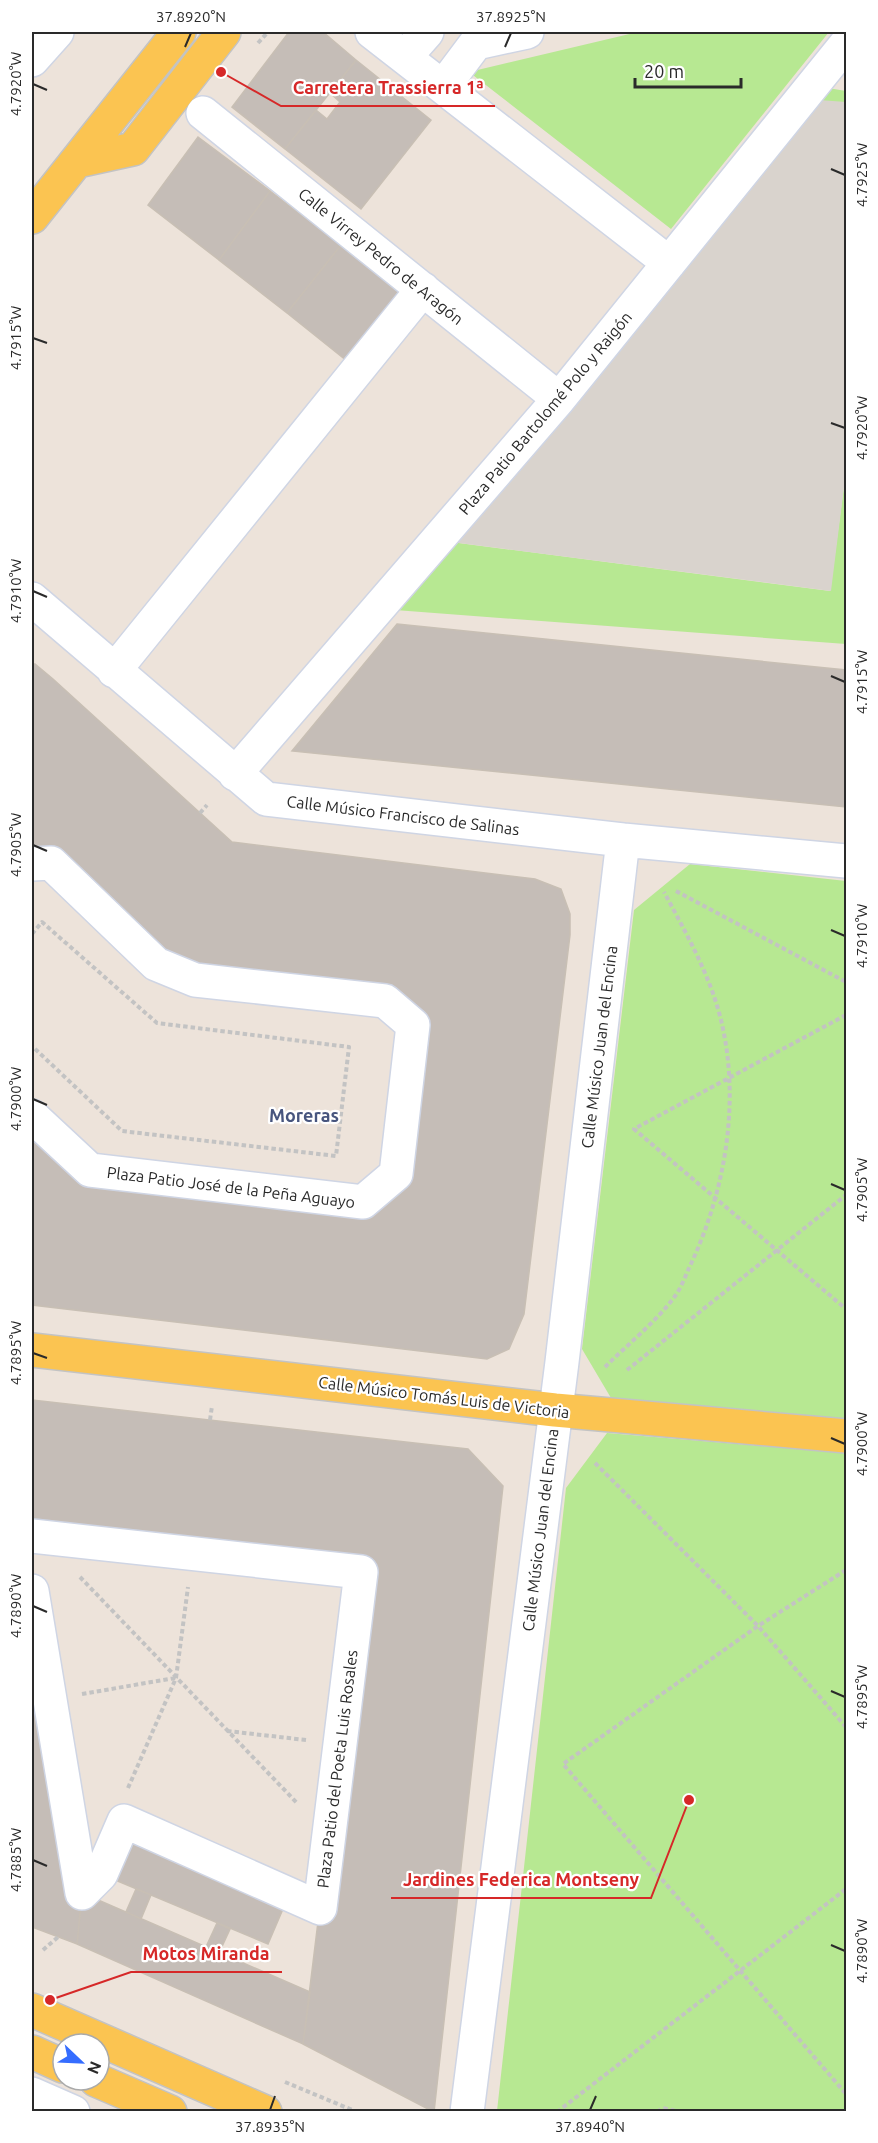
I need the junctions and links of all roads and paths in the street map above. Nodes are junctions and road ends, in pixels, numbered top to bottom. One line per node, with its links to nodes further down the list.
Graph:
1 (57, 32): 9 (street)
2 (179, 32): 12 (main road)
3 (224, 32): 12 (main road)
4 (372, 32): 8 (street)
5 (427, 32): 8 (street)
6 (526, 32): 10 (street)
7 (846, 44): 14 (street, Plaza Patio Bartolomé Polo y Raigón)
8 (405, 57): 10 (street)
9 (32, 60)
10 (443, 87): 14 (street)
11 (203, 113): 15 (street, Calle Virrey Pedro de Aragón)
12 (78, 161): 13 (main road)
13 (32, 217)
14 (669, 263): 16 (street, Plaza Patio Bartolomé Polo y Raigón)
15 (423, 290): 16 (street, Calle Virrey Pedro de Aragón); 18 (street)
16 (559, 399): 19 (street, Plaza Patio Bartolomé Polo y Raigón)
17 (32, 600): 18 (street, Calle Músico Francisco de Salinas)
18 (114, 671): 19 (street, Calle Músico Francisco de Salinas)
19 (235, 774): 22 (street, Calle Músico Francisco de Salinas)
20 (207, 805): 21 (path)
21 (200, 813)
22 (623, 840): 23 (street, Calle Músico Francisco de Salinas); 41 (street, Calle Músico Juan del Encina)
23 (846, 861)
24 (32, 864): 32 (street, Plaza Patio José de la Peña Aguayo)
25 (676, 891): 28 (path)
26 (664, 892): 31 (path)
27 (32, 934): 30 (path)
28 (846, 982)
29 (846, 1015): 31 (path)
30 (32, 1046)
31 (730, 1078): 34 (path); 34 (path)
32 (32, 1116)
33 (846, 1195): 35 (path)
34 (716, 1198): 35 (path); 38 (path)
35 (777, 1250): 36 (path); 39 (path)
36 (846, 1309)
37 (35, 1348): 41 (main road, Calle Músico Tomás Luis de Victoria)
38 (605, 1367)
39 (627, 1370)
40 (213, 1399): 42 (path)
41 (555, 1410): 43 (main road, Calle Músico Tomás Luis de Victoria); 69 (street, Calle Músico Juan del Encina)
42 (210, 1420)
43 (846, 1436)
44 (595, 1463): 49 (path)
45 (37, 1537): 46 (street, Plaza Patio del Poeta Luis Rosales); 50 (path)
46 (192, 1554): 50 (path); 54 (street, Plaza Patio del Poeta Luis Rosales)
47 (846, 1570): 49 (path)
48 (32, 1591): 51 (street, Plaza Patio del Poeta Luis Rosales)
49 (758, 1626): 52 (path); 59 (path)
50 (176, 1678): 51 (path); 53 (path)
51 (50, 1700): 54 (street, Plaza Patio del Poeta Luis Rosales)
52 (846, 1727)
53 (227, 1731): 54 (path); 55 (path)
54 (340, 1744)
55 (300, 1806)
56 (846, 1889): 59 (path)
57 (58, 1937): 58 (path)
58 (44, 1950)
59 (741, 1971): 65 (path); 70 (path)
60 (32, 2010): 68 (main road)
61 (32, 2052): 62 (main road)
62 (51, 2061)
63 (111, 2086): 67 (main road)
64 (32, 2094): 66 (street)
65 (846, 2094)
66 (73, 2112)
67 (170, 2112)
68 (265, 2112)
69 (467, 2112)
70 (557, 2112)
71 (657, 2112): 72 (path)
72 (680, 2112)

